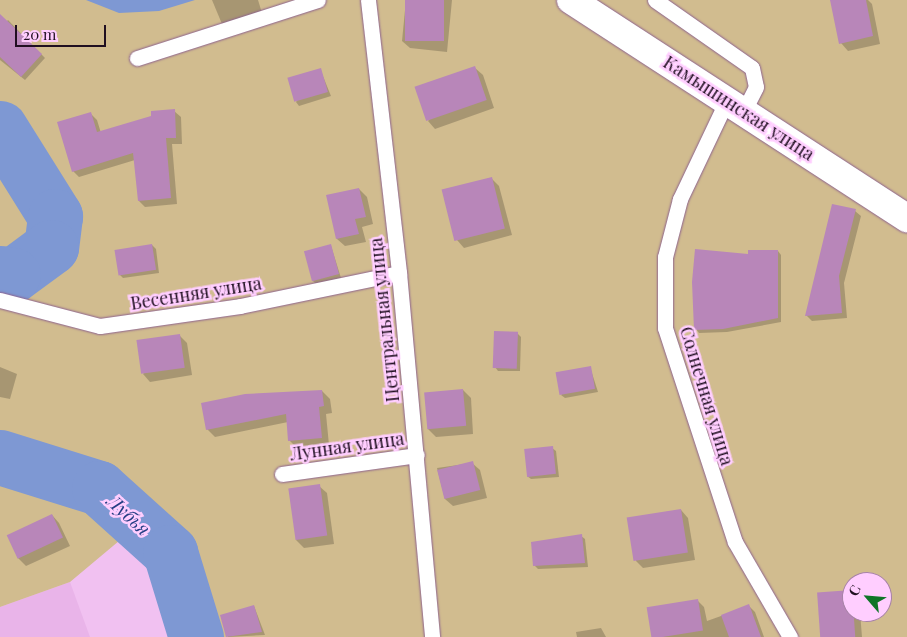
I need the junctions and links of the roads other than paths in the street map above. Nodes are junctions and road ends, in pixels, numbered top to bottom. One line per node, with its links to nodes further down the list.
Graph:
1 (318, 0): 5 (lane)
2 (368, 0): 8 (lane, Центральная улица)
3 (571, 0): 6 (street, Камышинская улица)
4 (655, 0): 6 (lane, Солнечная улица)
5 (137, 58)
6 (735, 105): 7 (street, Камышинская улица); 13 (lane, Солнечная улица)
7 (907, 218)
8 (399, 273): 9 (lane, Весенняя улица); 10 (lane, Центральная улица)
9 (0, 300)
10 (417, 455): 11 (lane, Лунная улица); 12 (lane, Центральная улица)
11 (282, 474)
12 (432, 637)
13 (790, 637)

